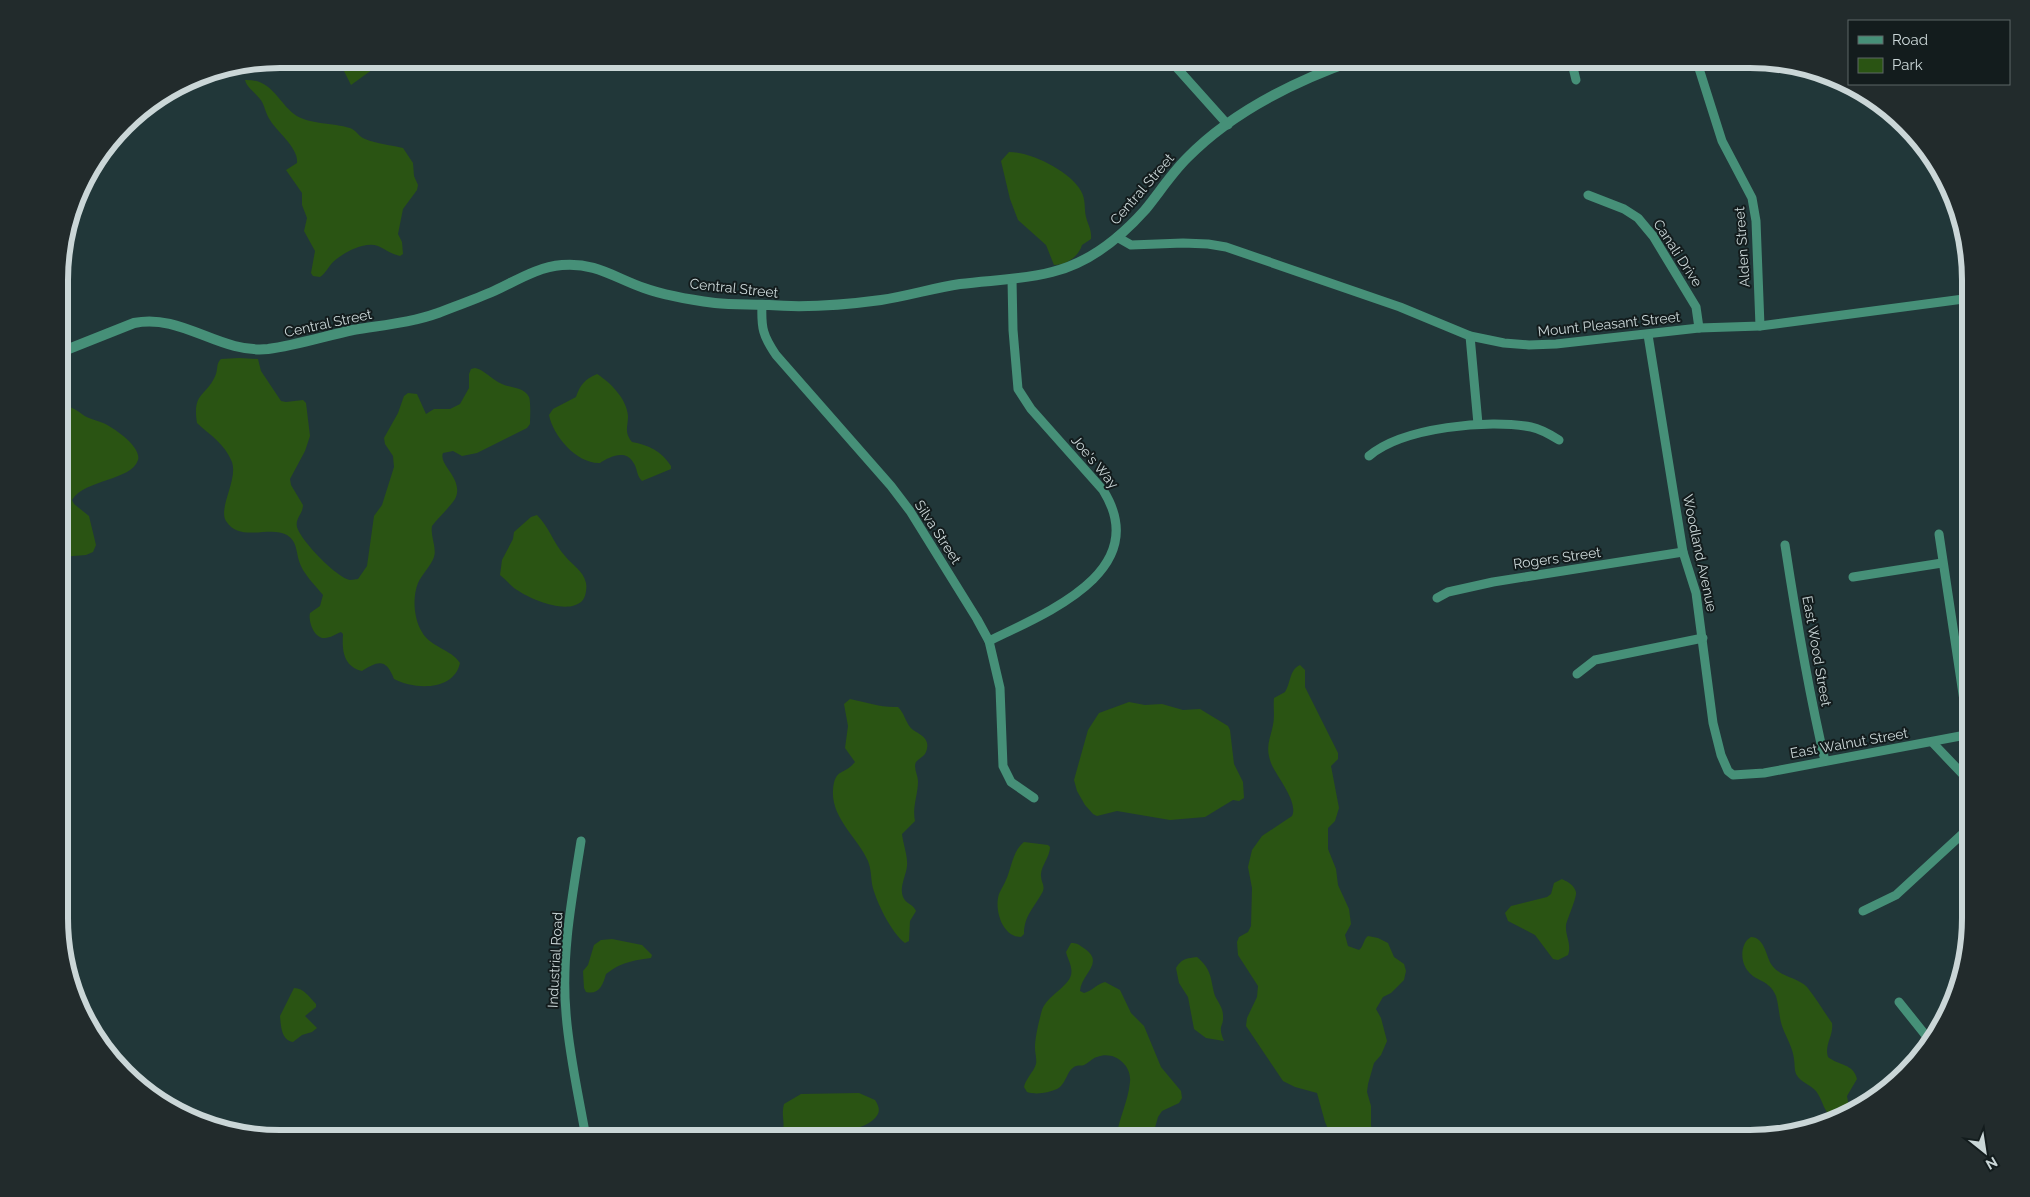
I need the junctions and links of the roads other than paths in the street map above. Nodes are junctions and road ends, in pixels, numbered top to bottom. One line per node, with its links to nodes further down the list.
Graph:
1 (1177, 68): 6 (street)
2 (1333, 68): 6 (street, Central Street)
3 (1573, 68): 5 (street)
4 (1699, 68): 12 (street, Alden Street)
5 (1576, 80)
6 (1228, 125): 8 (street, Central Street)
7 (1588, 195): 13 (street, Canali Drive)
8 (1117, 238): 9 (street, Central Street); 15 (street, Mount Pleasant Street)
9 (1012, 279): 11 (street, Central Street); 27 (street, Joe's Way)
10 (1962, 299): 12 (street, Mount Pleasant Street)
11 (762, 305): 16 (street, Central Street); 27 (street, Silva Street)
12 (1760, 326): 13 (street, Mount Pleasant Street)
13 (1699, 328): 14 (street, Mount Pleasant Street)
14 (1648, 335): 15 (street, Mount Pleasant Street); 22 (street, Woodland Avenue)
15 (1470, 336): 17 (street)
16 (68, 349)
17 (1478, 424): 18 (street); 19 (street)
18 (1559, 440)
19 (1369, 456)
20 (1939, 534): 23 (street)
21 (1785, 545): 32 (street, East Wood Street)
22 (1683, 552): 25 (street, Rogers Street); 26 (street, Woodland Avenue)
23 (1942, 563): 24 (street); 29 (street)
24 (1853, 577)
25 (1437, 598)
26 (1703, 638): 28 (street); 33 (street, Woodland Avenue)
27 (989, 640): 35 (street, Silva Street)
28 (1577, 674)
29 (1962, 685)
30 (1962, 736): 31 (street, East Walnut Street)
31 (1932, 742): 32 (street, East Walnut Street); 34 (street)
32 (1826, 760): 33 (street, East Walnut Street)
33 (1731, 774)
34 (1962, 774)
35 (1034, 798)
36 (1962, 834): 38 (street)
37 (581, 841): 41 (street, Industrial Road)
38 (1863, 911)
39 (1899, 1002): 40 (street)
40 (1926, 1036)
41 (585, 1130)

